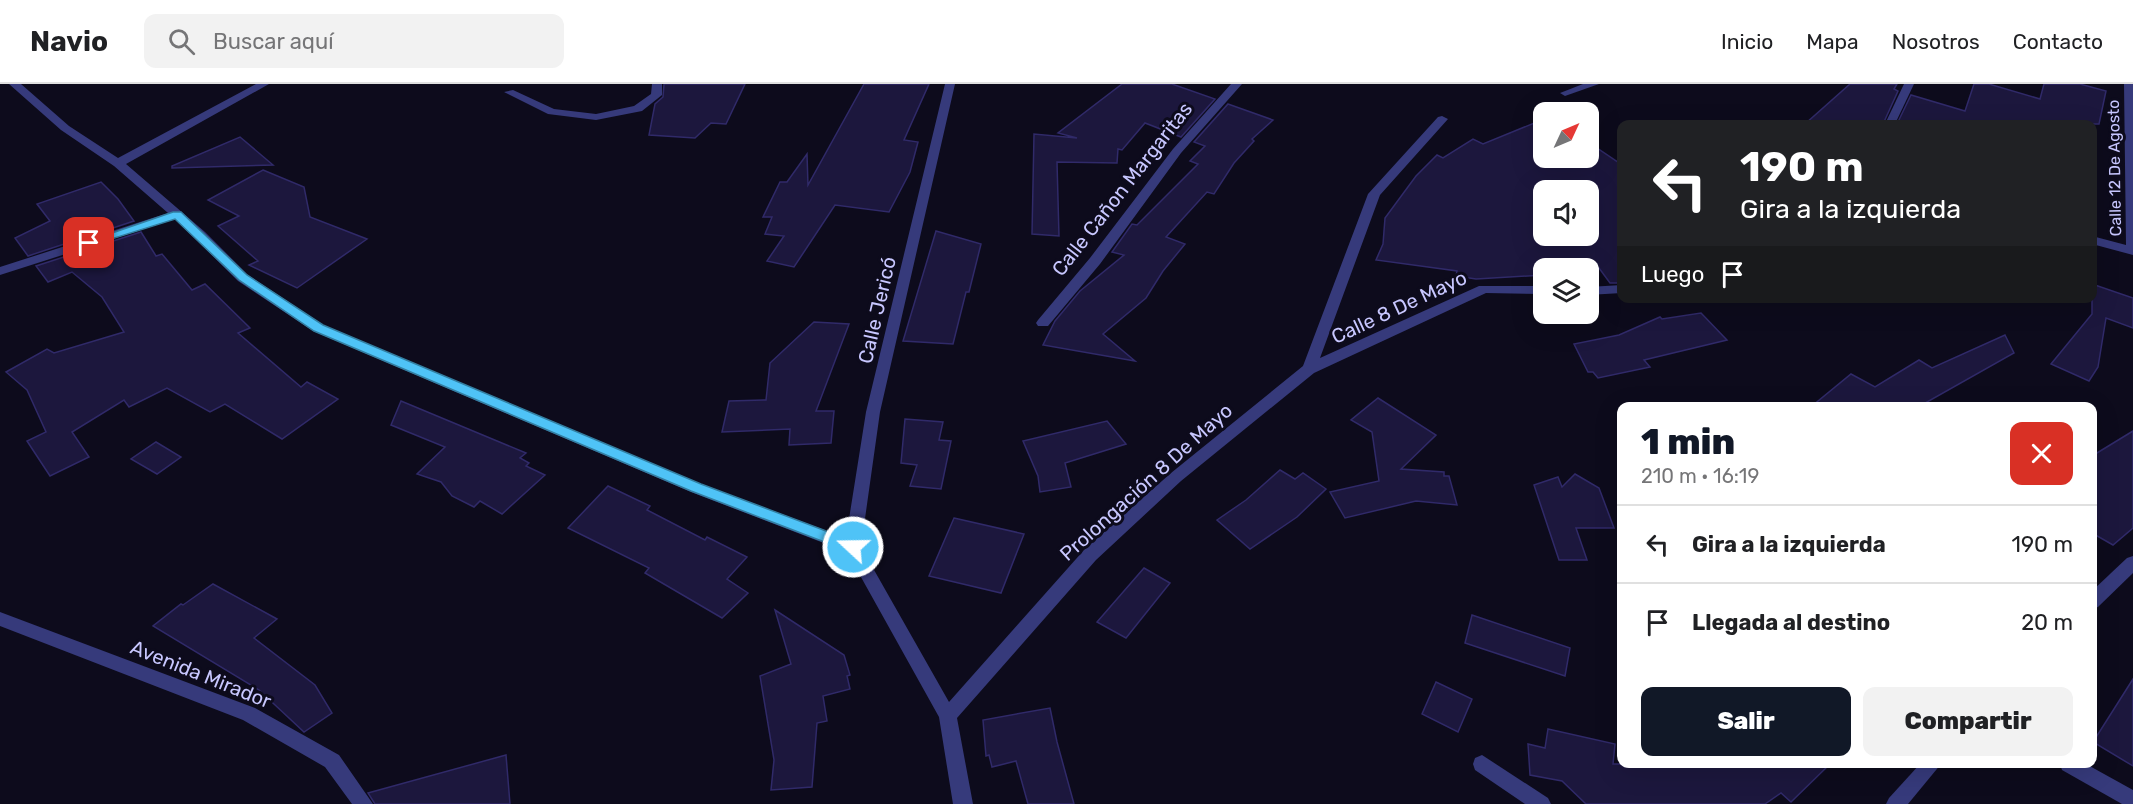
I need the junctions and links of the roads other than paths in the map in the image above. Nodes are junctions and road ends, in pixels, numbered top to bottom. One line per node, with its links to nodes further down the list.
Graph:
1 (14, 84): 13 (street)
2 (264, 84): 13 (street)
3 (657, 84): 9 (street)
4 (950, 84): 23 (street, Calle Jericó)
5 (1237, 84): 21 (street, Calle Cañon Margaritas)
6 (1594, 84): 10 (street)
7 (1909, 84): 12 (street)
8 (2128, 84): 16 (street, Calle 12 De Agosto)
9 (508, 92)
10 (1565, 93)
11 (1442, 119): 22 (street)
12 (1892, 120)
13 (118, 163): 14 (street)
14 (177, 214): 17 (street); 23 (street)
15 (2097, 241): 16 (street)
16 (2133, 251)
17 (0, 271)
18 (1617, 289): 20 (street)
19 (1533, 290): 22 (street, Calle 8 De Mayo)
20 (1599, 290)
21 (1043, 322)
22 (1310, 369): 27 (street, Prolongación 8 De Mayo)
23 (853, 547): 27 (street)
24 (2133, 563): 25 (street)
25 (2097, 597)
26 (0, 620): 32 (street, Avenida Mirador)
27 (948, 716): 33 (street)
28 (1482, 764): 34 (street)
29 (1928, 768): 35 (street)
30 (2076, 768): 31 (street)
31 (2133, 800)
32 (363, 804)
33 (963, 804)
34 (1541, 804)
35 (1896, 804)

